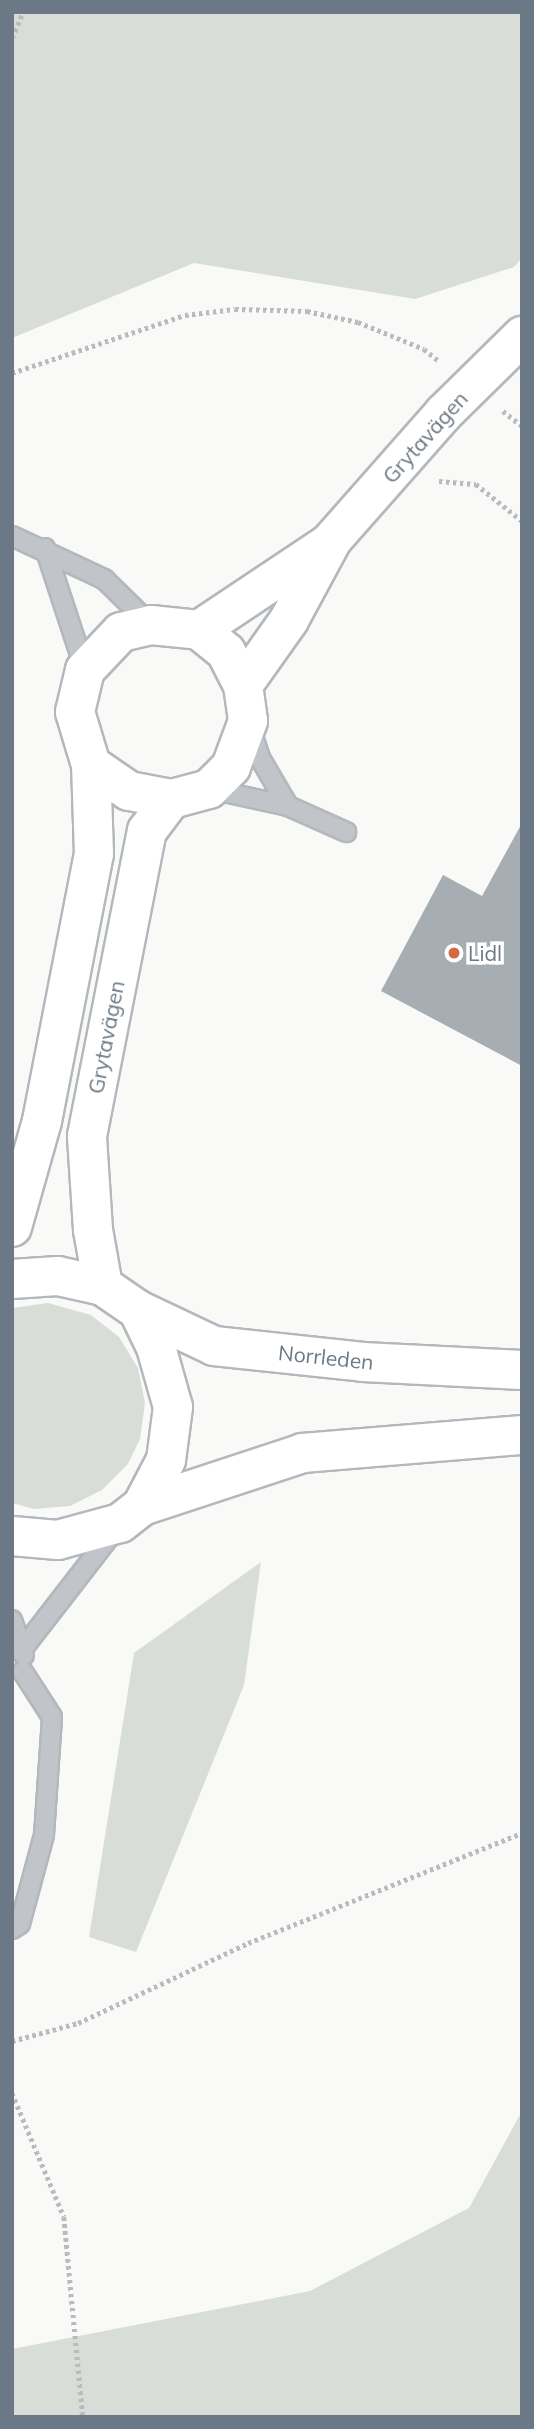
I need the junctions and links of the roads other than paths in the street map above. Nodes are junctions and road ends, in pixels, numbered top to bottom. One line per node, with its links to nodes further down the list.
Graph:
1 (522, 336): 3 (street, Grytavägen)
2 (12, 536): 4 (lane)
3 (332, 540): 6 (street, Grytavägen); 8 (street, Grytavägen)
4 (45, 548): 5 (lane); 7 (lane)
5 (151, 625): 6 (street); 7 (street)
6 (199, 630): 8 (street)
7 (85, 670): 9 (street)
8 (246, 703): 10 (street); 12 (lane)
9 (91, 765): 11 (street); 14 (street)
10 (209, 789): 11 (street); 12 (lane)
11 (171, 799): 16 (street, Grytavägen)
12 (288, 806): 13 (lane)
13 (346, 832)
14 (12, 1227)
15 (12, 1279): 16 (street)
16 (103, 1286): 17 (street, Norrleden)
17 (138, 1310): 18 (street, Norrleden); 20 (street)
18 (522, 1370)
19 (522, 1435): 20 (street)
20 (131, 1514): 21 (street); 23 (lane)
21 (12, 1536)
22 (12, 1620): 23 (lane)
23 (24, 1647): 24 (lane)
24 (18, 1672): 25 (lane)
25 (12, 1929)

